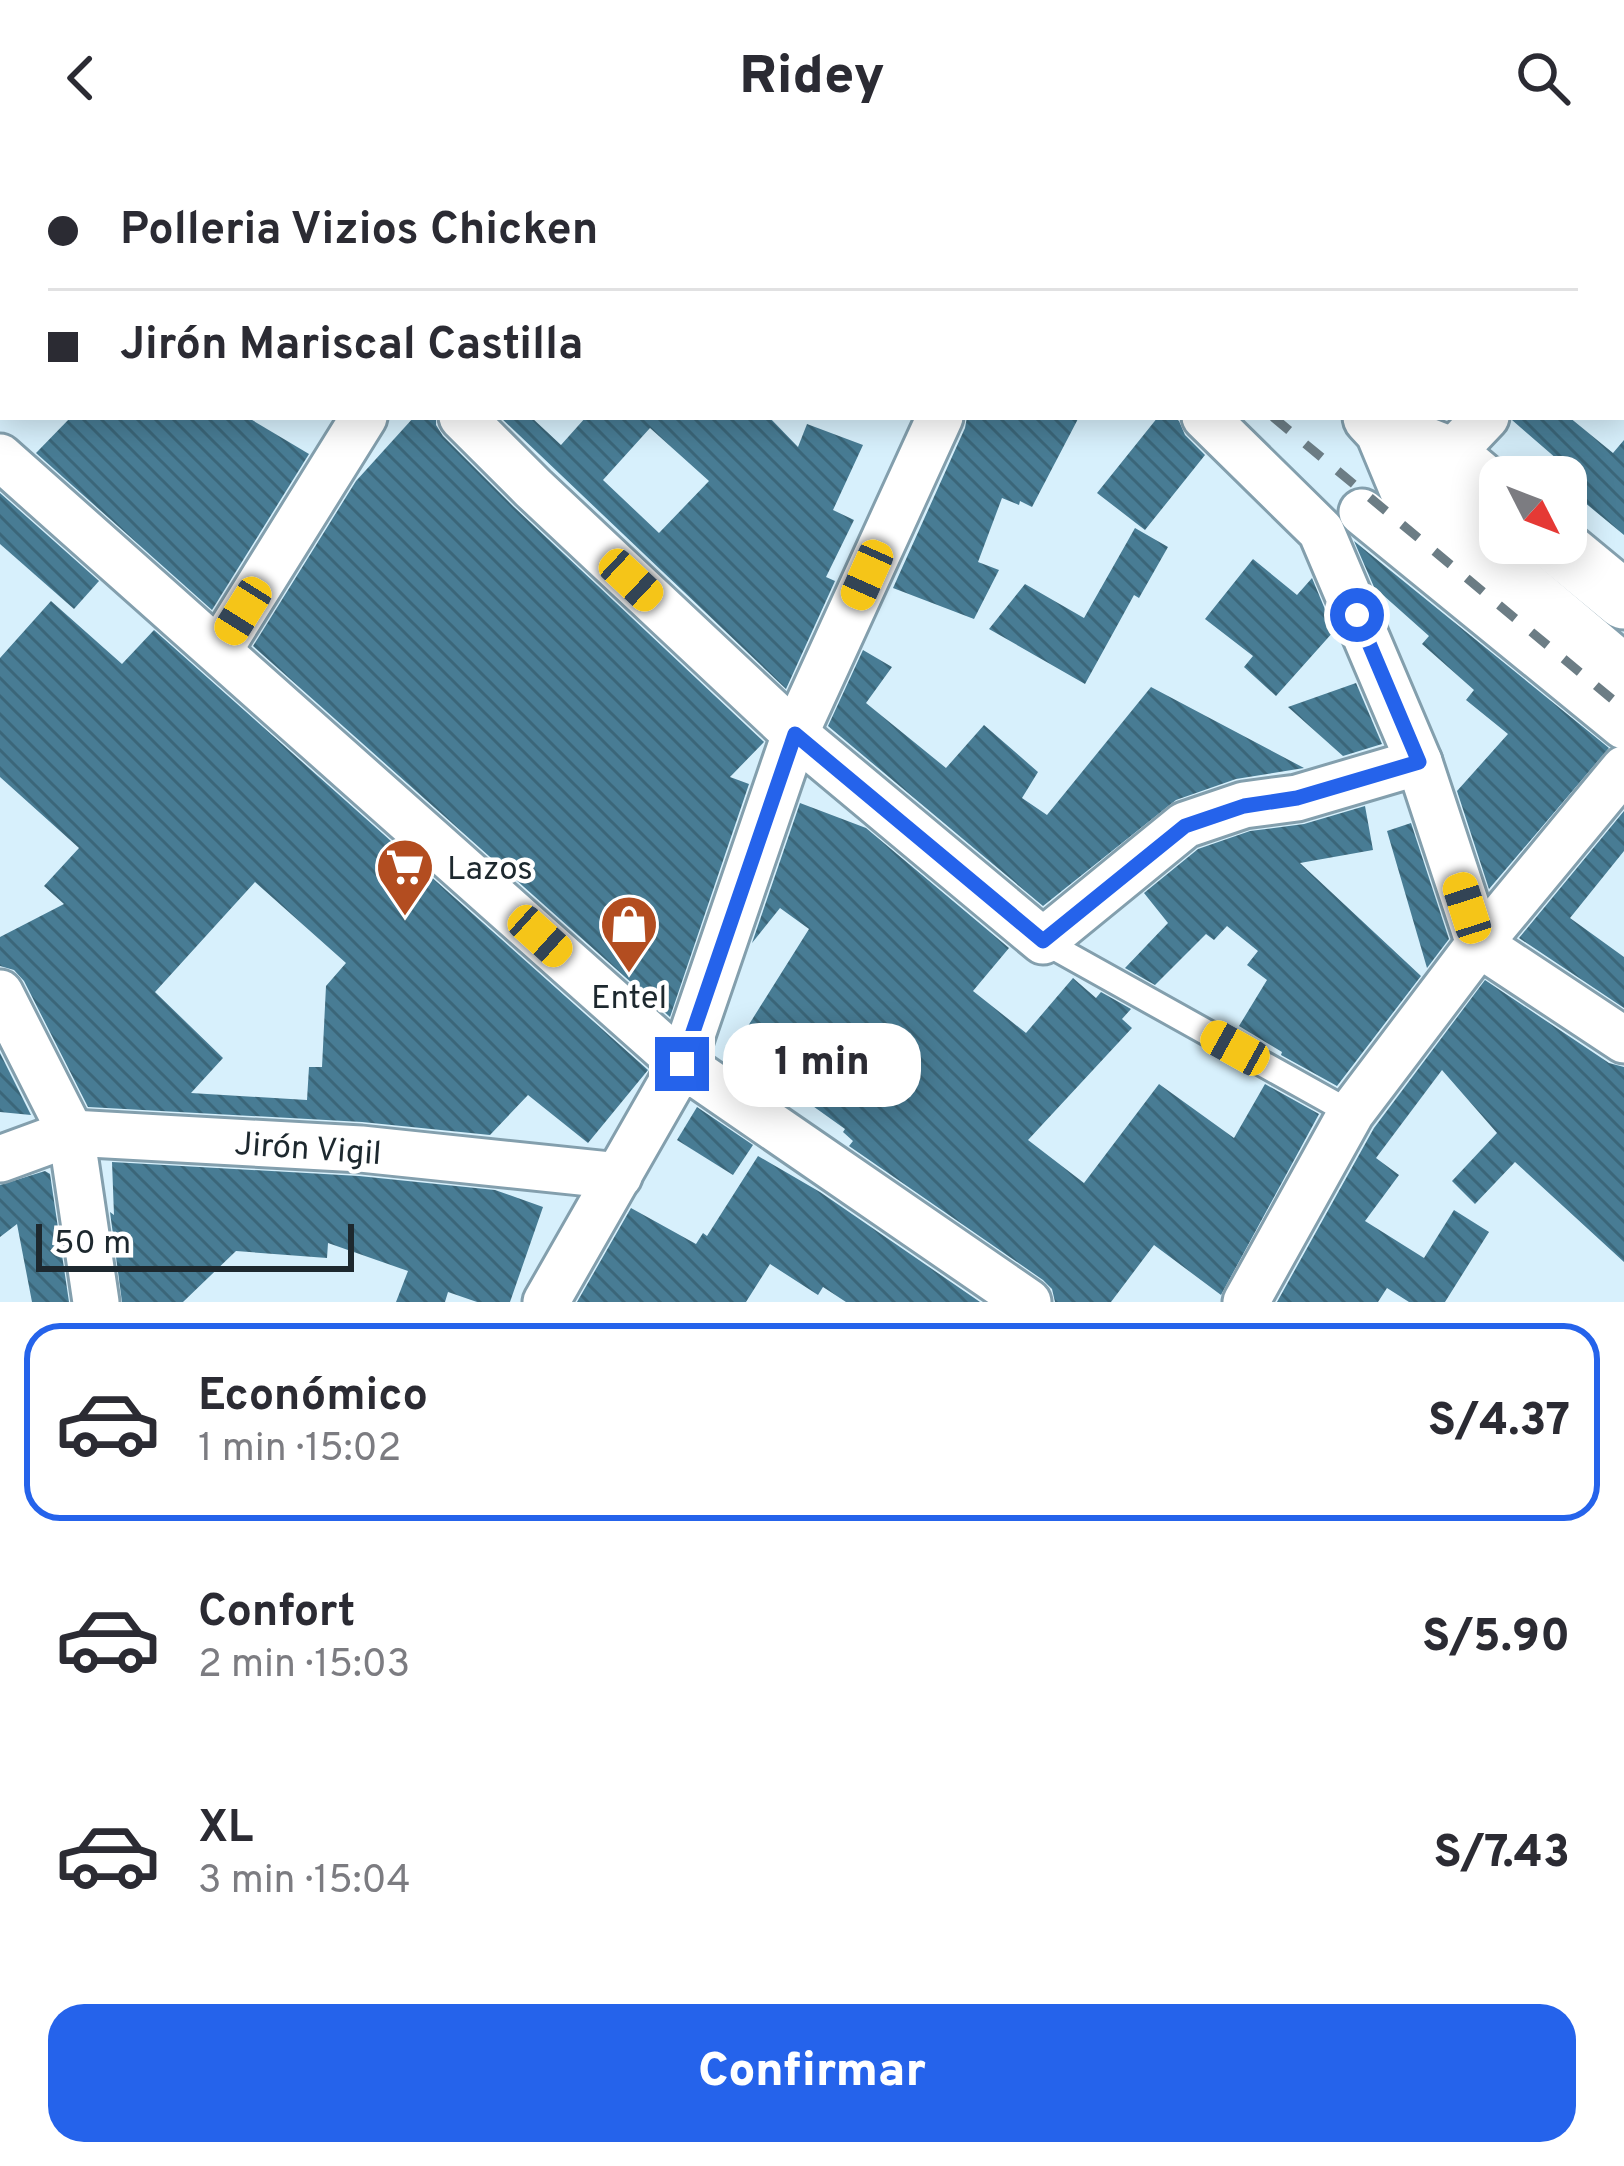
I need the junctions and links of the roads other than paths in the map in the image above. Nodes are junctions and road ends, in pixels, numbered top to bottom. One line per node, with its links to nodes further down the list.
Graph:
1 (362, 420): 11 (street)
2 (465, 420): 14 (street)
3 (939, 420): 14 (street)
4 (1214, 420): 7 (street)
5 (1378, 424): 7 (street)
6 (0, 457): 11 (street)
7 (1406, 482): 8 (street); 12 (street); 13 (street); 15 (street)
8 (1479, 494)
9 (1580, 564): 10 (street)
10 (1624, 600)
11 (219, 650): 21 (street)
12 (1624, 675)
13 (1624, 726)
14 (795, 734): 17 (street); 21 (street)
15 (1419, 762): 17 (street); 18 (street)
16 (1624, 769): 18 (street)
17 (1043, 941): 22 (lane)
18 (1479, 944): 20 (street); 22 (street)
19 (0, 993): 23 (street)
20 (1624, 1040)
21 (682, 1064): 25 (street); 28 (street)
22 (1351, 1113): 29 (street)
23 (71, 1133): 24 (street, Jirón Vigil); 25 (street, Jirón Vigil); 26 (street)
24 (0, 1159)
25 (619, 1175): 27 (street)
26 (96, 1302)
27 (546, 1302)
28 (1028, 1302)
29 (1246, 1302)

